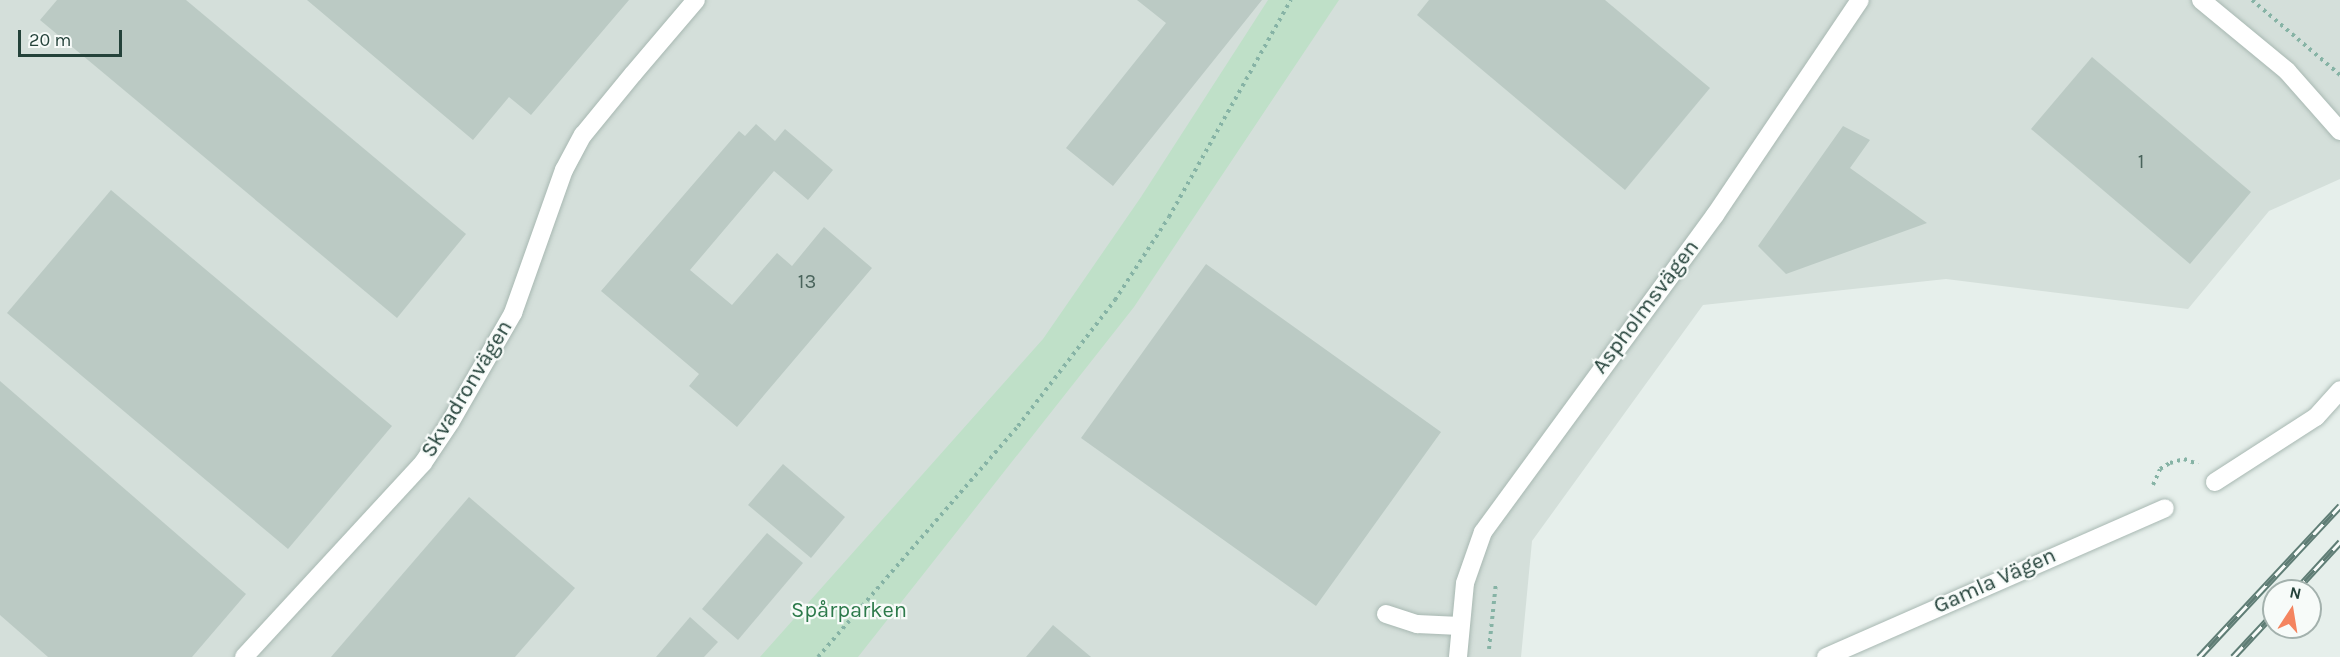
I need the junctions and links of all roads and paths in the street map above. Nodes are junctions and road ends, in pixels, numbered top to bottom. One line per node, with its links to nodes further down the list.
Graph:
1 (696, 0): 14 (street, Skvadronvägen)
2 (1291, 0): 15 (path)
3 (1860, 0): 13 (street, Aspholmsvägen)
4 (2201, 0): 7 (street)
5 (2252, 0): 6 (path)
6 (2340, 75)
7 (2340, 131)
8 (2340, 390): 9 (street)
9 (2218, 480): 11 (path)
10 (2165, 508): 11 (street, Gamla Vägen)
11 (2147, 514): 17 (street, Gamla Vägen)
12 (1386, 614): 13 (street)
13 (1460, 626): 16 (street, Aspholmsvägen)
14 (244, 657)
15 (818, 657)
16 (1458, 657)
17 (1826, 657)

